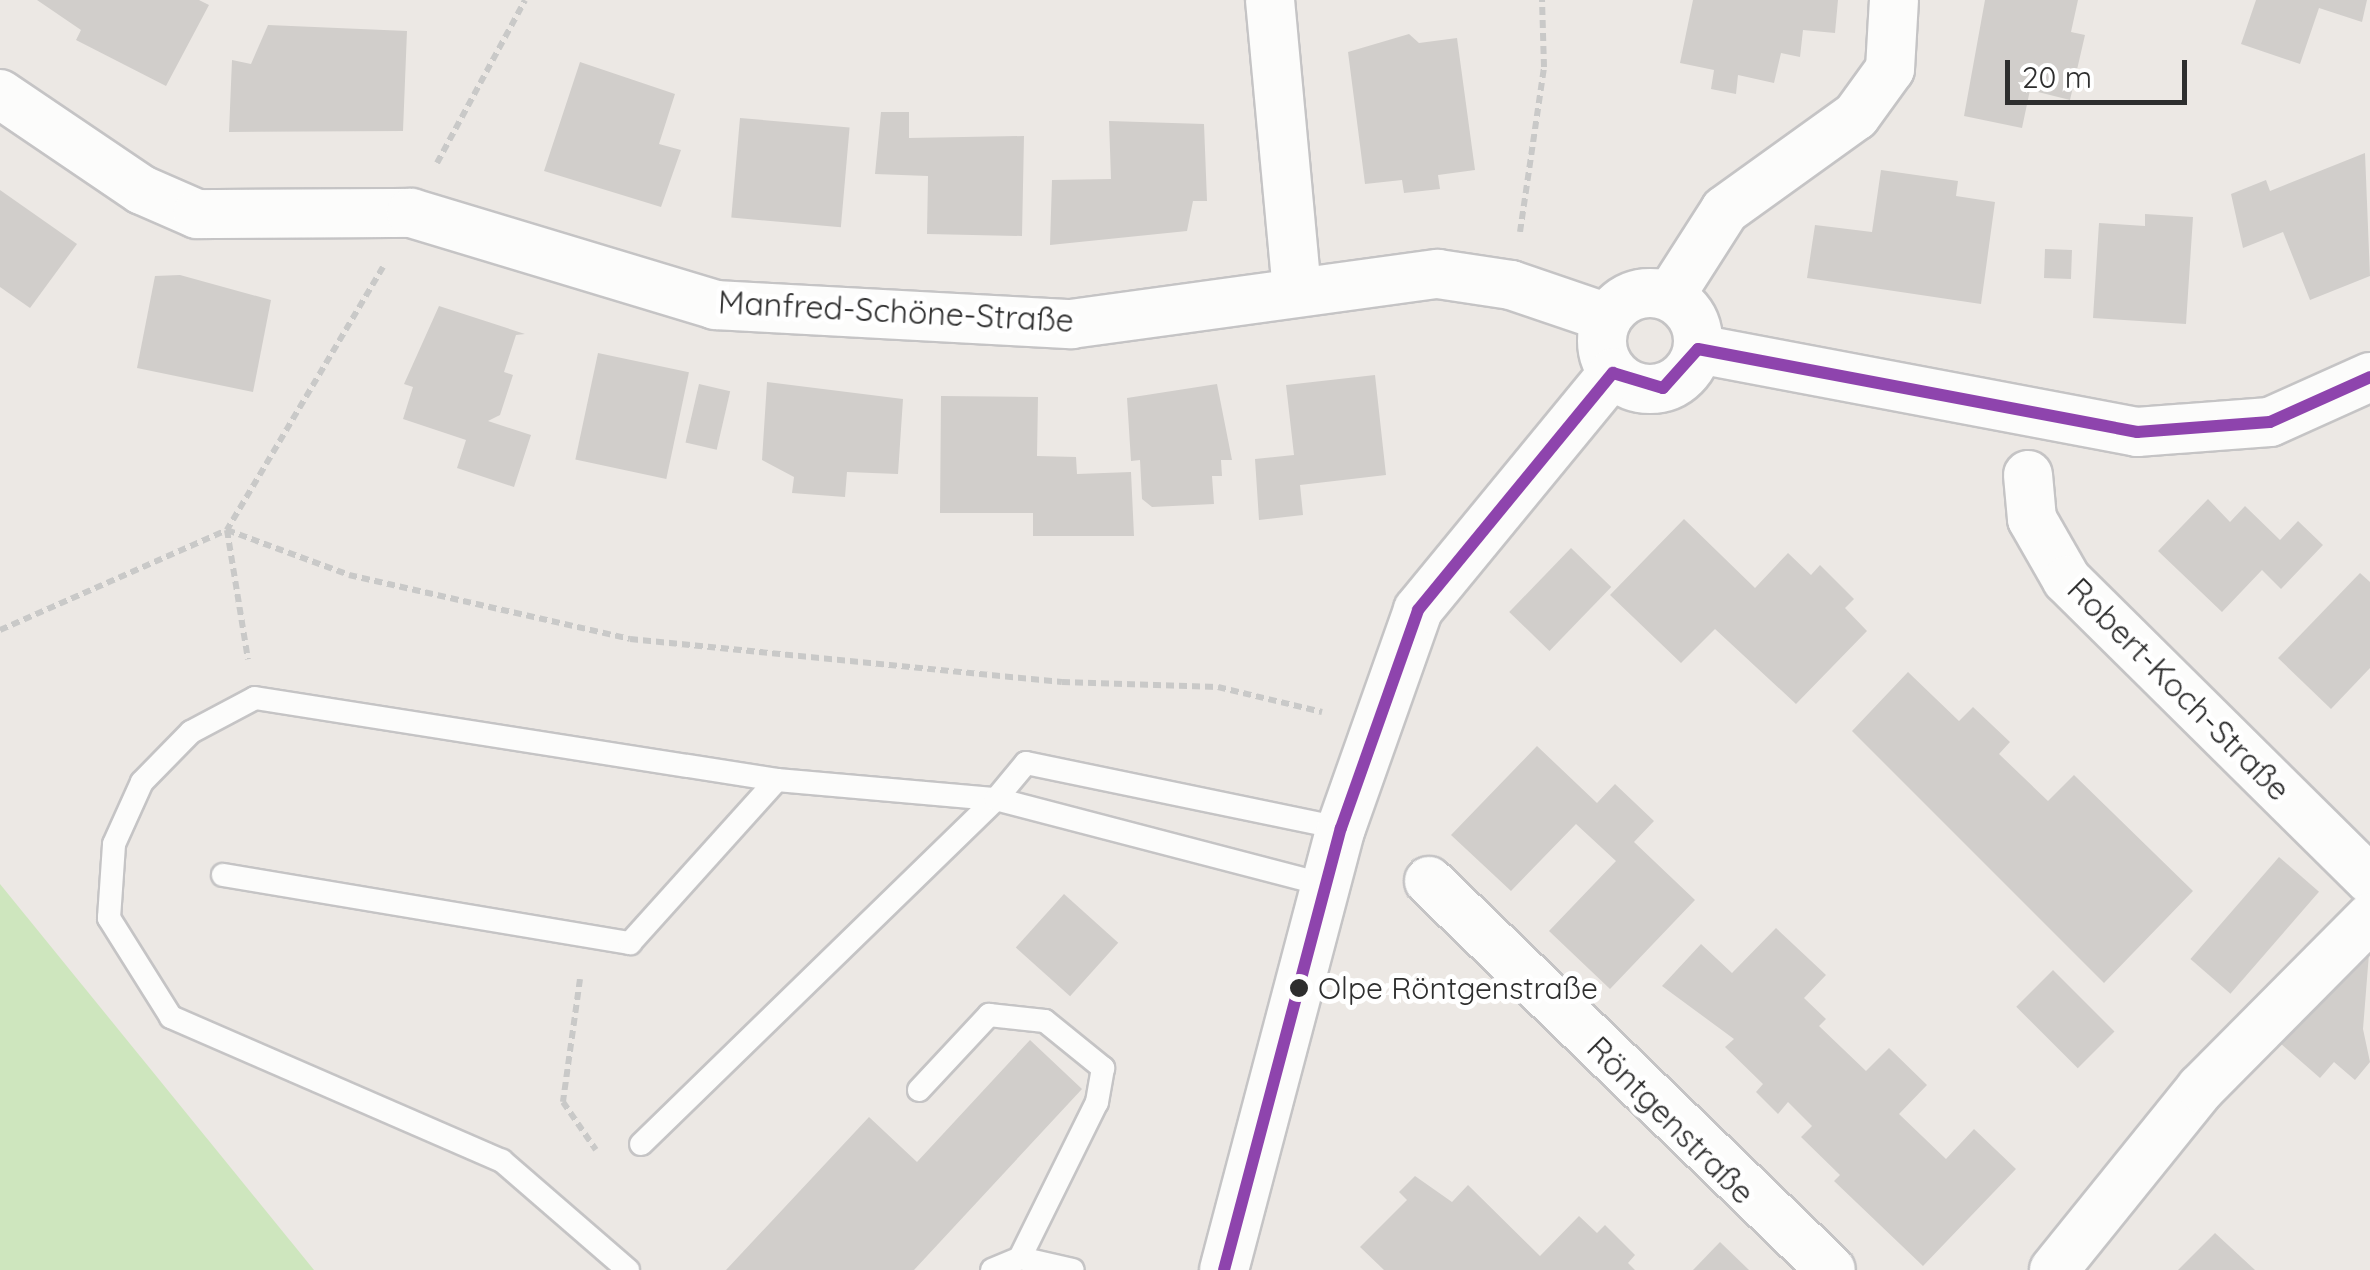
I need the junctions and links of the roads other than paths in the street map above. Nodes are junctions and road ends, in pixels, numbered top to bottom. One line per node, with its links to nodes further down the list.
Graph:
1 (1270, 0): 4 (street)
2 (1894, 0): 5 (street)
3 (0, 94): 4 (street, Manfred-Schöne-Straße)
4 (1298, 291): 6 (street, Manfred-Schöne-Straße)
5 (1670, 296): 6 (street); 7 (street)
6 (1608, 318): 8 (street)
7 (1698, 349): 8 (street); 9 (street)
8 (1613, 373): 13 (street)
9 (2370, 377)
10 (2028, 474): 15 (street, Robert-Koch-Straße)
11 (777, 780): 12 (lane); 14 (lane); 22 (lane)
12 (996, 799): 13 (lane); 17 (lane); 20 (lane)
13 (1340, 828): 17 (street)
14 (223, 874)
15 (2370, 880)
16 (1429, 881): 26 (street, Röntgenstraße)
17 (1330, 886): 25 (street)
18 (2370, 918): 27 (street)
19 (919, 1090): 21 (lane)
20 (640, 1144)
21 (1020, 1258): 23 (lane); 24 (lane)
22 (628, 1270)
23 (992, 1270)
24 (1073, 1270)
25 (1224, 1270)
26 (1832, 1270)
27 (2054, 1270)

